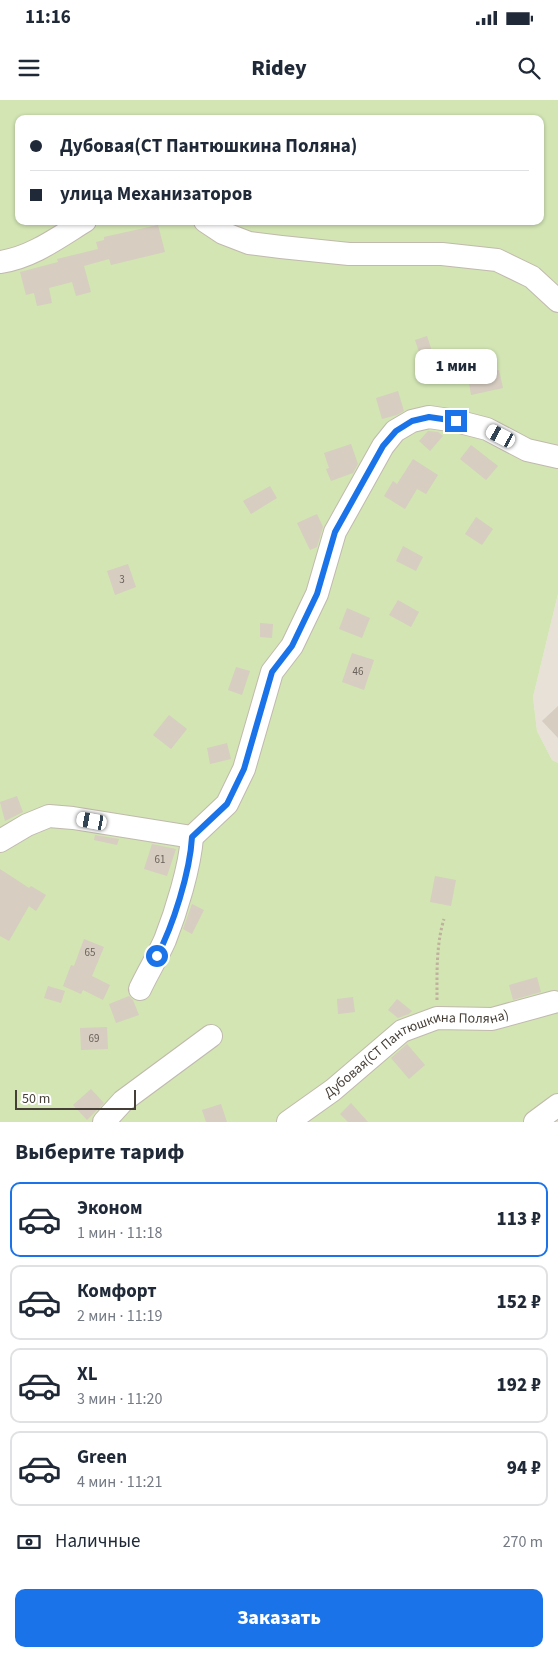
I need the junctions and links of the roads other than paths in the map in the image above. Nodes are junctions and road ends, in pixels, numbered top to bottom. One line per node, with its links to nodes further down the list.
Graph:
1 (78, 225): 3 (street)
2 (211, 225): 4 (street)
3 (0, 262)
4 (558, 301)
5 (558, 457): 6 (street)
6 (192, 837): 7 (street); 8 (street)
7 (0, 841)
8 (140, 988)
9 (554, 1002): 13 (street, Дубовая(СТ Пантюшкина Поляна))
10 (211, 1036): 12 (street)
11 (558, 1105): 14 (street)
12 (104, 1122)
13 (288, 1122)
14 (535, 1122)

